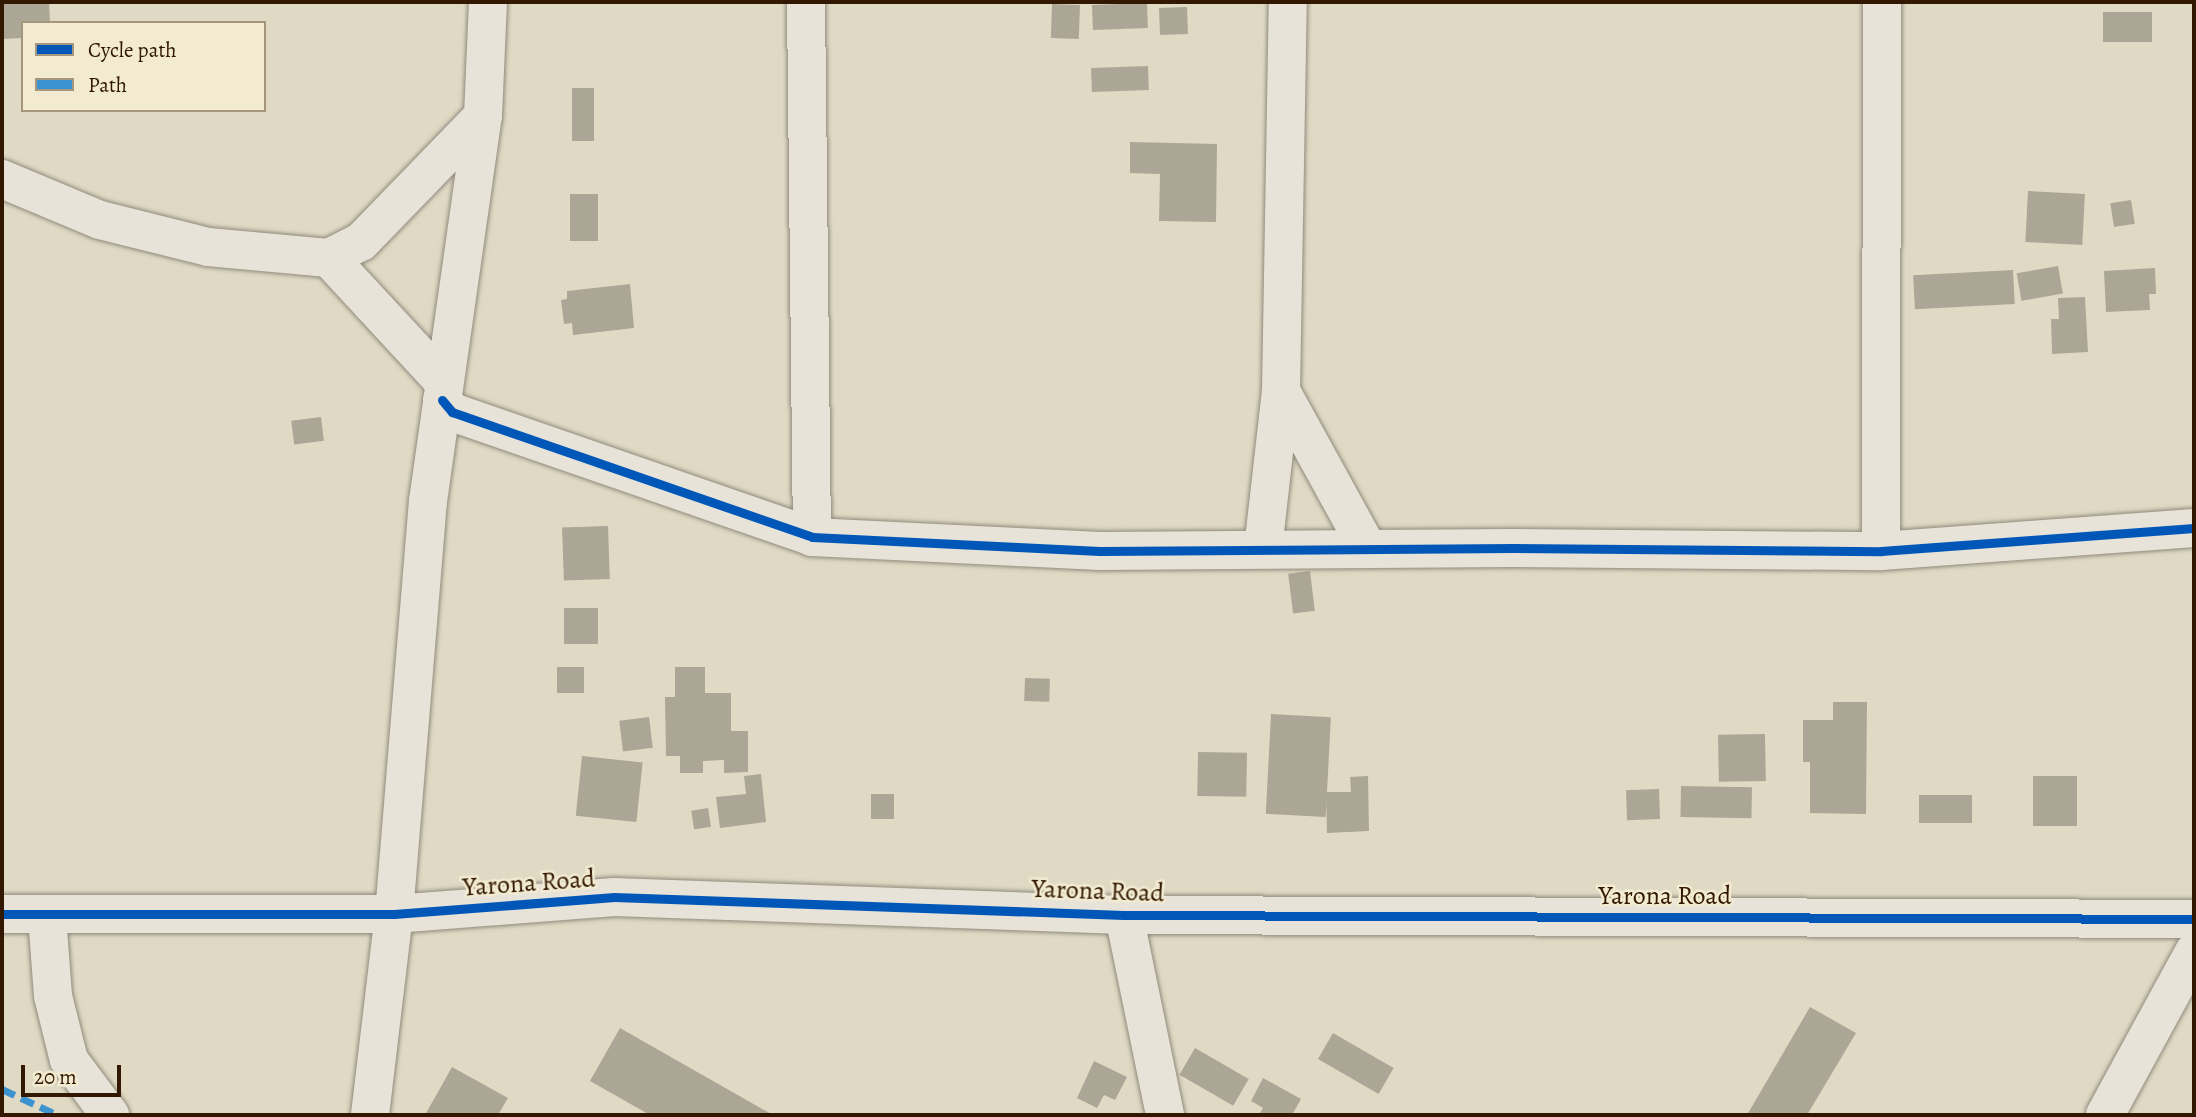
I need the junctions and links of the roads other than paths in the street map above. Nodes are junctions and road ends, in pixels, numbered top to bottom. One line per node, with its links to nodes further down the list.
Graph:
1 (488, 2): 5 (street)
2 (806, 2): 11 (street)
3 (1288, 2): 9 (street)
4 (1882, 2): 14 (street)
5 (483, 116): 7 (street); 8 (street)
6 (2, 179): 7 (street)
7 (329, 258): 8 (street)
8 (443, 391): 11 (street); 16 (street)
9 (1281, 391): 12 (street); 13 (street)
10 (2194, 528): 14 (street)
11 (812, 537): 13 (street)
12 (1368, 549): 13 (street); 14 (street)
13 (1263, 550)
14 (1881, 551)
15 (2, 914): 18 (street, Yarona Road)
16 (394, 914): 17 (street, Yarona Road); 18 (street, Yarona Road); 22 (street)
17 (1124, 915): 19 (street, Yarona Road); 23 (street)
18 (47, 916): 21 (street)
19 (2194, 919)
20 (2194, 952): 24 (street)
21 (110, 1115)
22 (370, 1115)
23 (1165, 1115)
24 (2105, 1115)

